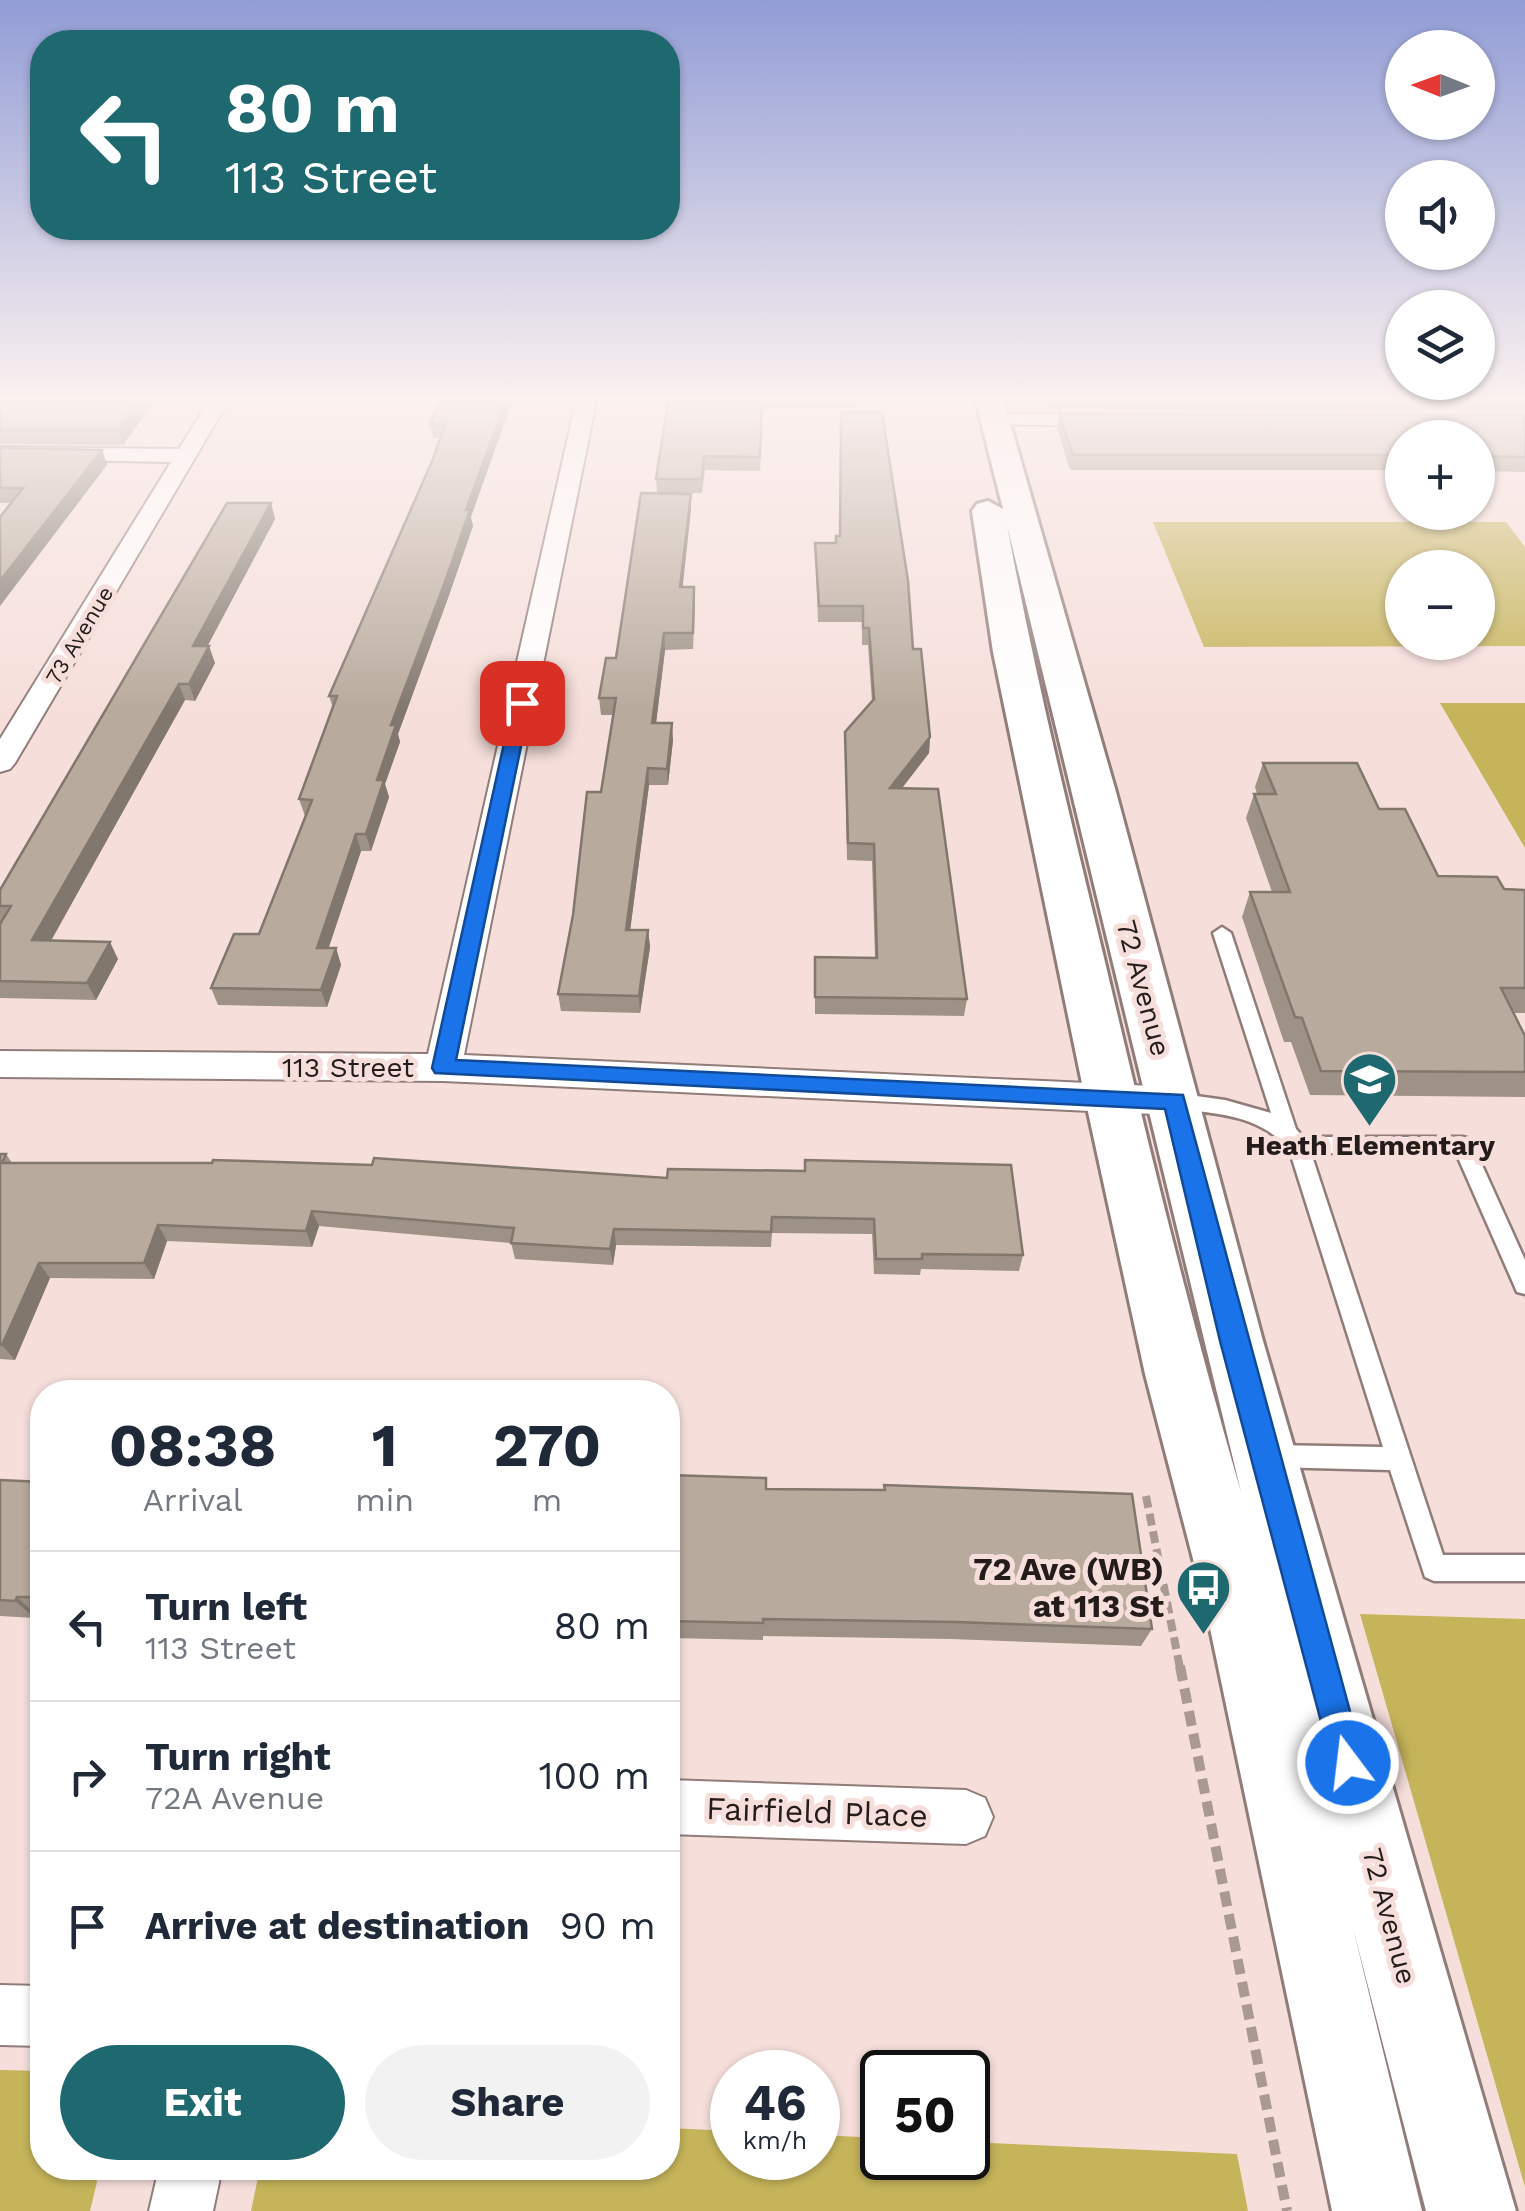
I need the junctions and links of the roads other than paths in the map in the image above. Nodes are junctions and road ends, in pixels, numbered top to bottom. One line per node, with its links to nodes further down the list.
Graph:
1 (157, 505): 5 (street, 73 Avenue)
2 (564, 505): 9 (street)
3 (1005, 505): 10 (main road, 72 Avenue)
4 (0, 701): 5 (street)
5 (40, 701): 6 (street, 73 Avenue)
6 (0, 763)
7 (1222, 933): 11 (lane)
8 (0, 1064): 9 (street, 113 Street)
9 (443, 1068): 10 (street, 113 Street)
10 (1143, 1100): 11 (lane); 13 (main road, 72 Avenue); 22 (main road, 72 Avenue)
11 (1292, 1137): 12 (lane); 14 (lane)
12 (1525, 1286)
13 (1264, 1455): 14 (lane); 23 (main road, 72 Avenue)
14 (1399, 1459): 15 (lane)
15 (1525, 1568)
16 (680, 1807): 17 (street, Fairfield Place)
17 (966, 1817)
18 (0, 2015): 19 (street)
19 (30, 2016)
20 (187, 2180): 21 (street)
21 (181, 2211)
22 (1378, 2211)
23 (1471, 2211)

